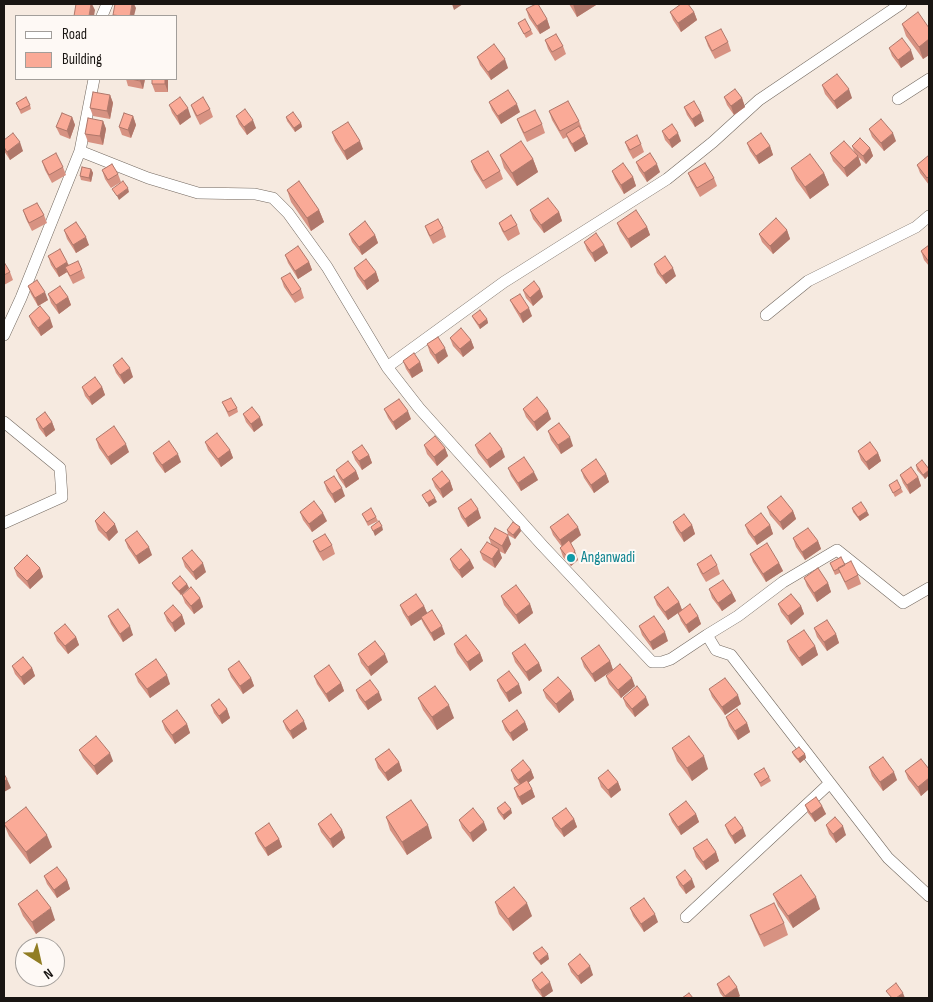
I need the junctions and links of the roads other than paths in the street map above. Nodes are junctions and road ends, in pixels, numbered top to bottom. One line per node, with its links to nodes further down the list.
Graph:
1 (901, 4): 9 (street)
2 (929, 79): 4 (street)
3 (94, 80): 5 (street)
4 (898, 99)
5 (80, 152): 8 (street); 9 (street)
6 (929, 216): 7 (street)
7 (766, 315)
8 (4, 335)
9 (387, 367): 13 (street)
10 (4, 422): 11 (street)
11 (4, 523)
12 (929, 588): 13 (street)
13 (707, 635): 14 (street)
14 (830, 783): 15 (street); 16 (street)
15 (929, 896)
16 (686, 917)

